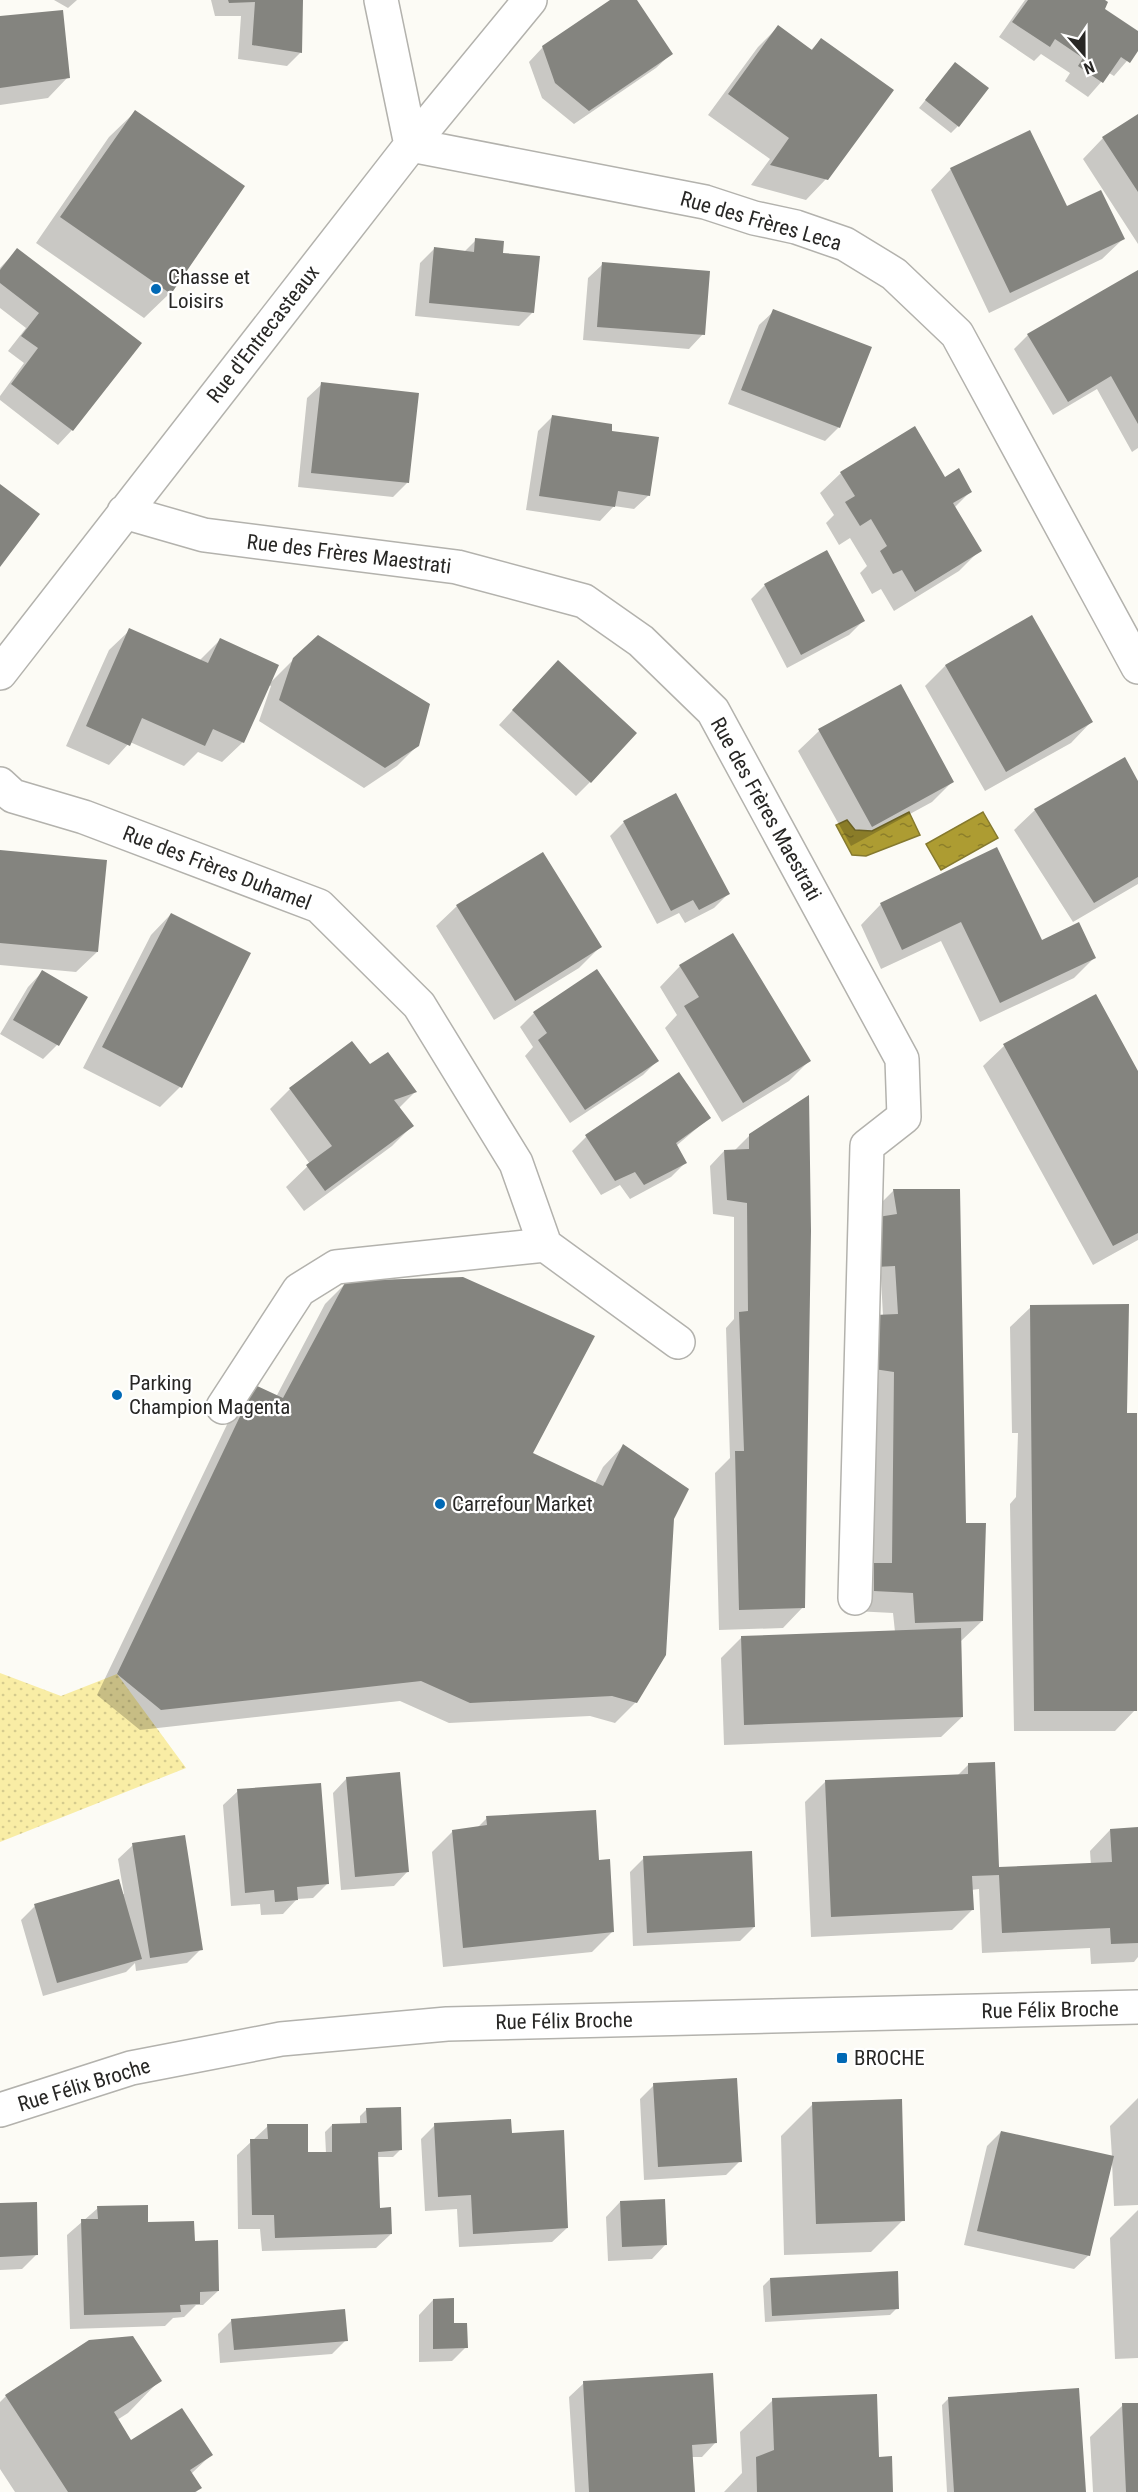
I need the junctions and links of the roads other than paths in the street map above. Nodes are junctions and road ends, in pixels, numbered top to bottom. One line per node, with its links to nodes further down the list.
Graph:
1 (381, 0): 3 (street)
2 (530, 0): 3 (street, Rue d'Entrecasteaux)
3 (411, 144): 4 (street, Rue d'Entrecasteaux); 5 (street, Rue des Frères Leca)
4 (124, 512): 6 (street, Rue d'Entrecasteaux); 11 (street, Rue des Frères Maestrati)
5 (1138, 667)
6 (0, 673)
7 (0, 784): 8 (street, Rue des Frères Duhamel)
8 (544, 1245): 9 (street); 10 (street)
9 (678, 1342)
10 (223, 1407)
11 (855, 1598)
12 (1138, 2007): 13 (street, Rue Félix Broche)
13 (0, 2110)

